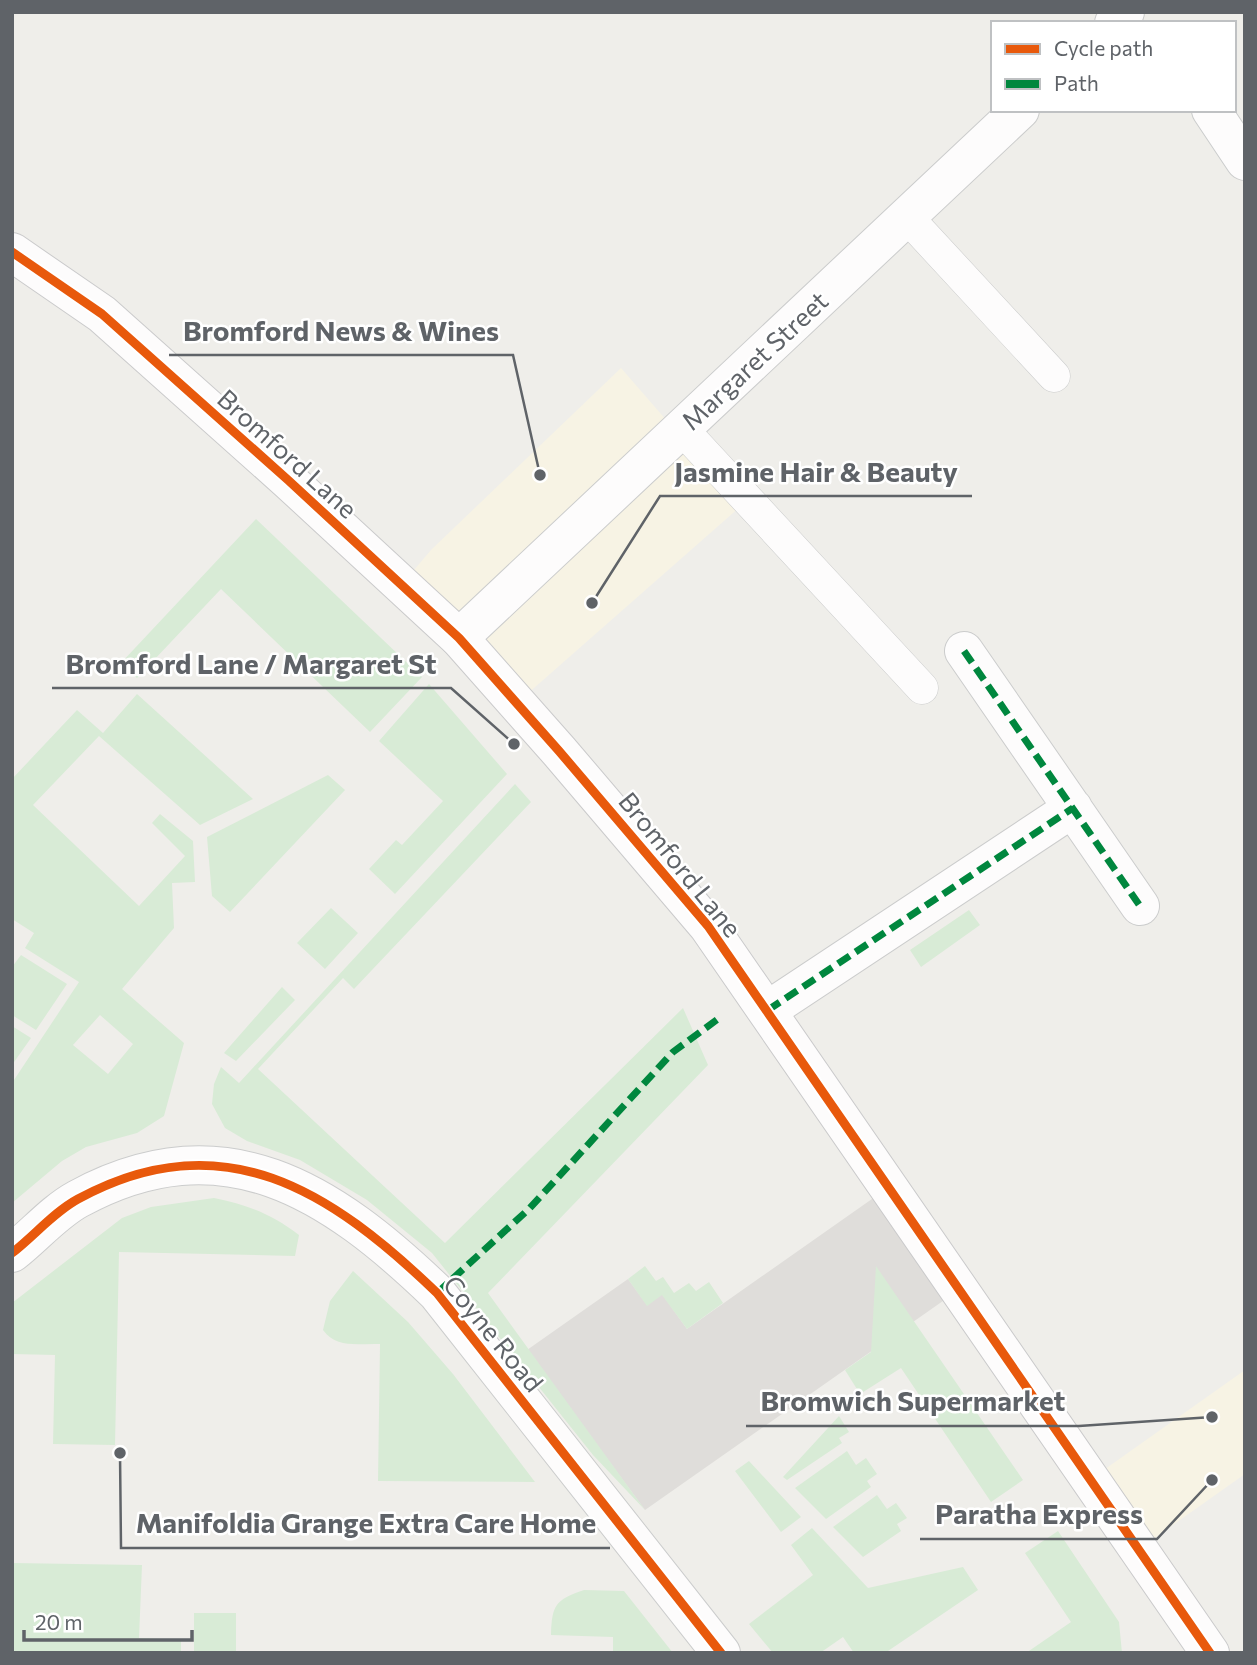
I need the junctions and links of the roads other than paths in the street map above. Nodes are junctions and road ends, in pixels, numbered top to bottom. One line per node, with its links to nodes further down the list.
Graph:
1 (1018, 112): 4 (street, Margaret Street)
2 (1212, 112): 3 (street)
3 (1245, 161)
4 (907, 217): 6 (lane); 7 (street, Margaret Street)
5 (12, 252): 8 (street, Bromford Lane)
6 (1054, 376)
7 (681, 428): 8 (street, Margaret Street); 10 (lane)
8 (458, 638): 13 (street, Bromford Lane)
9 (964, 651): 11 (street)
10 (922, 688)
11 (1073, 808): 12 (street); 13 (street)
12 (1139, 906)
13 (768, 1010): 16 (street, Bromford Lane)
14 (12, 1253): 15 (street, Coyne Road)
15 (721, 1653)
16 (1210, 1653)

